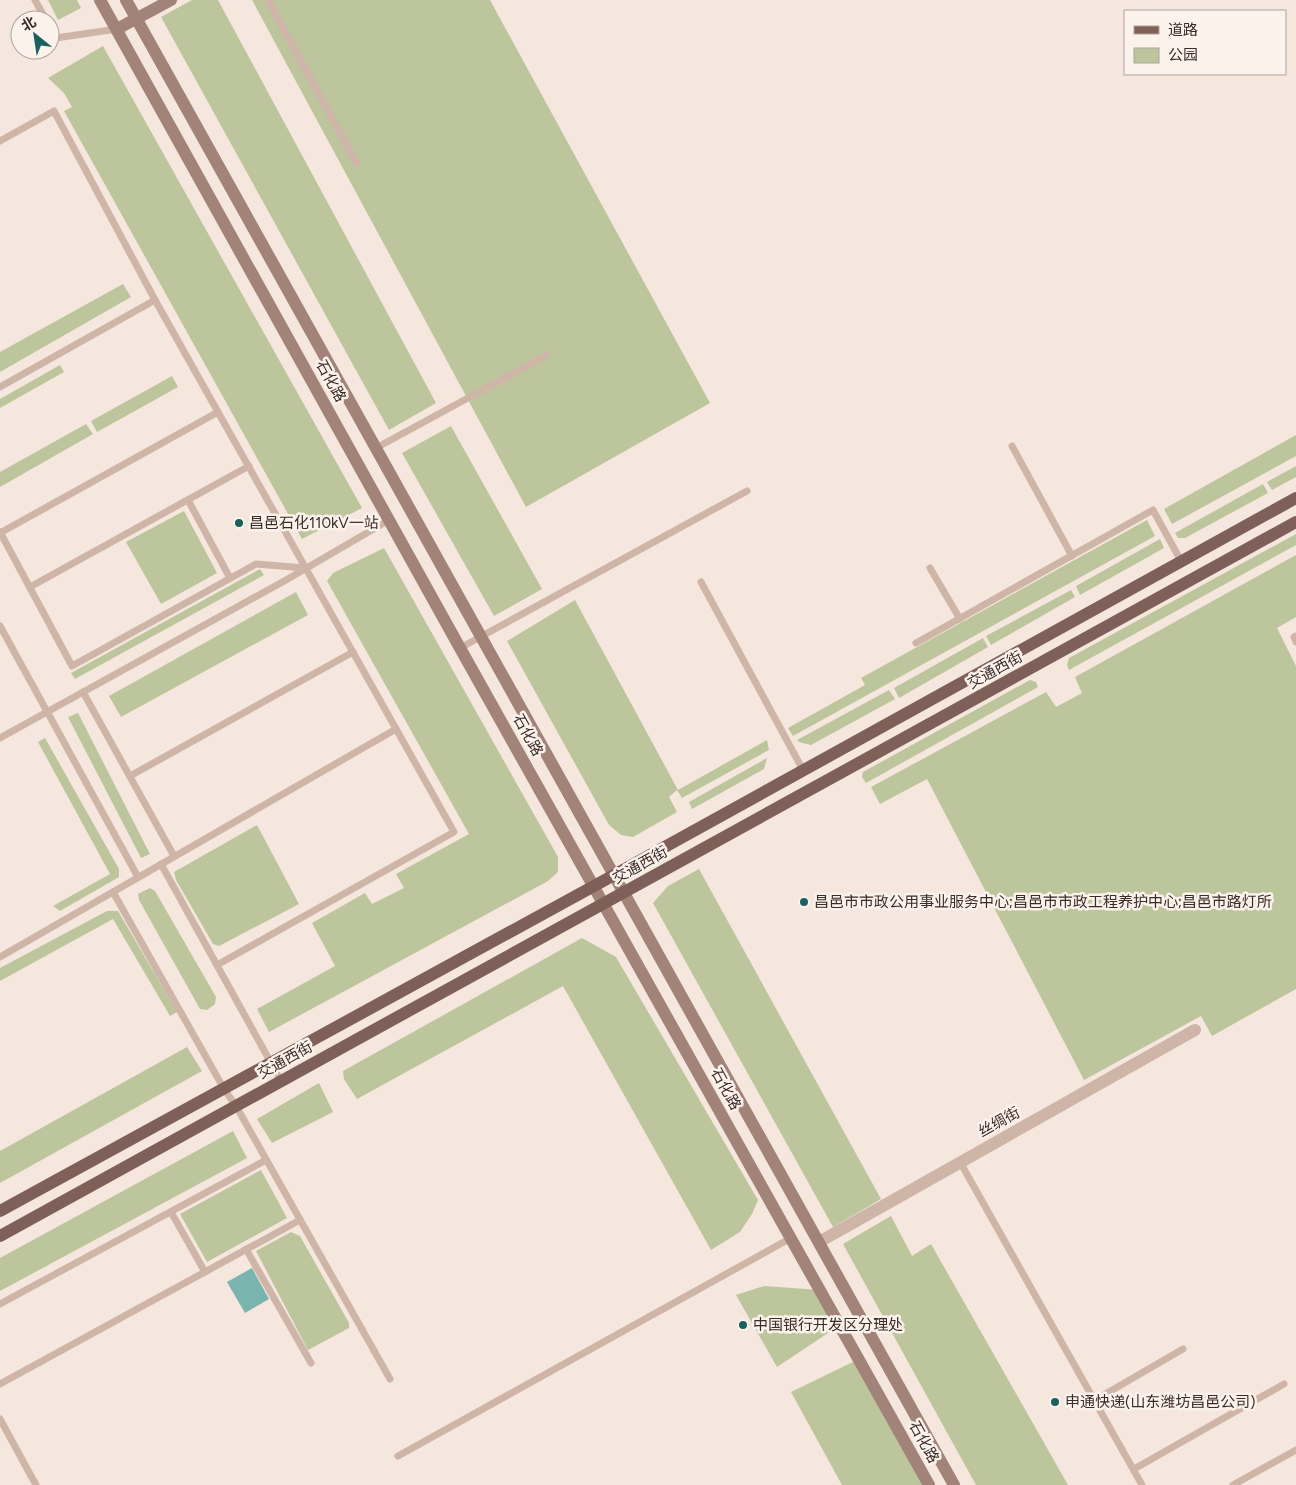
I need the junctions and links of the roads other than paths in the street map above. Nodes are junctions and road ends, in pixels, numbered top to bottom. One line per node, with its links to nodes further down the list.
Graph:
1 (100, 0): 6 (main road, 石化路)
2 (126, 0): 5 (main road, 石化路)
3 (170, 0): 5 (main road)
4 (268, 0): 9 (lane)
5 (136, 19): 6 (main road); 15 (main road, 石化路)
6 (117, 29): 7 (lane); 20 (main road, 石化路)
7 (60, 37)
8 (0, 141): 10 (lane)
9 (357, 164)
10 (155, 300): 12 (lane); 13 (lane)
11 (547, 355): 15 (lane)
12 (0, 387)
13 (218, 412): 16 (lane); 22 (lane)
14 (1012, 446): 23 (lane)
15 (376, 448): 32 (main road, 石化路)
16 (249, 466): 19 (lane); 25 (lane)
17 (747, 491): 32 (lane)
18 (1296, 498): 24 (main road, 交通西街)
19 (188, 500): 27 (lane); 29 (lane)
20 (389, 520): 25 (lane); 36 (main road, 石化路)
21 (1296, 522): 50 (main road, 交通西街)
22 (0, 532): 29 (lane)
23 (1072, 556): 24 (lane); 30 (lane)
24 (1181, 561): 42 (main road, 交通西街)
25 (306, 568): 27 (lane); 37 (lane); 38 (lane)
26 (930, 568): 30 (lane)
27 (230, 578): 29 (lane)
28 (701, 582): 42 (lane)
29 (30, 587)
30 (960, 619): 35 (lane)
31 (0, 626): 39 (lane)
32 (481, 636): 36 (lane); 46 (main road, 石化路)
33 (1296, 636): 34 (lane)
34 (1296, 642)
35 (916, 643)
36 (460, 648): 48 (main road, 石化路)
37 (353, 652): 40 (lane); 43 (lane)
38 (83, 692): 39 (lane); 43 (lane)
39 (47, 712): 41 (lane); 47 (lane)
40 (396, 729): 44 (lane); 53 (lane)
41 (0, 738)
42 (803, 770): 46 (main road, 交通西街)
43 (130, 776): 44 (lane)
44 (174, 856): 45 (lane)
45 (161, 864): 47 (lane); 53 (lane)
46 (614, 874): 48 (main road, 交通西街); 50 (main road, 石化路)
47 (138, 877): 49 (lane)
48 (594, 886): 51 (main road, 石化路); 55 (main road, 交通西街)
49 (113, 892): 52 (lane); 57 (lane)
50 (624, 892): 51 (main road, 交通西街); 66 (main road, 石化路)
51 (604, 903): 56 (main road, 交通西街); 65 (main road, 石化路)
52 (0, 957)
53 (217, 965): 55 (lane)
54 (1195, 1030): 60 (street, 丝绸街)
55 (271, 1063): 56 (lane); 57 (main road, 交通西街)
56 (281, 1081): 58 (main road, 交通西街)
57 (224, 1089): 58 (lane); 61 (main road, 交通西街)
58 (236, 1106): 59 (lane); 64 (main road, 交通西街)
59 (266, 1160): 62 (lane); 63 (lane)
60 (960, 1162): 66 (street, 丝绸街); 75 (lane)
61 (0, 1211)
62 (170, 1212): 68 (lane); 69 (lane)
63 (300, 1220): 67 (lane); 72 (lane)
64 (1, 1234)
65 (791, 1238): 78 (lane); 81 (main road, 石化路)
66 (819, 1242): 82 (main road, 石化路)
67 (246, 1249): 68 (lane); 71 (lane)
68 (205, 1272): 73 (lane)
69 (0, 1304)
70 (1182, 1349): 75 (lane)
71 (310, 1363)
72 (390, 1379)
73 (0, 1384)
74 (1284, 1384): 79 (lane)
75 (1094, 1400): 79 (lane)
76 (0, 1420): 80 (lane)
77 (1296, 1450): 84 (lane)
78 (398, 1456)
79 (1134, 1469): 83 (lane)
80 (36, 1485)
81 (929, 1485)
82 (954, 1485)
83 (1142, 1485)
84 (1233, 1485)

